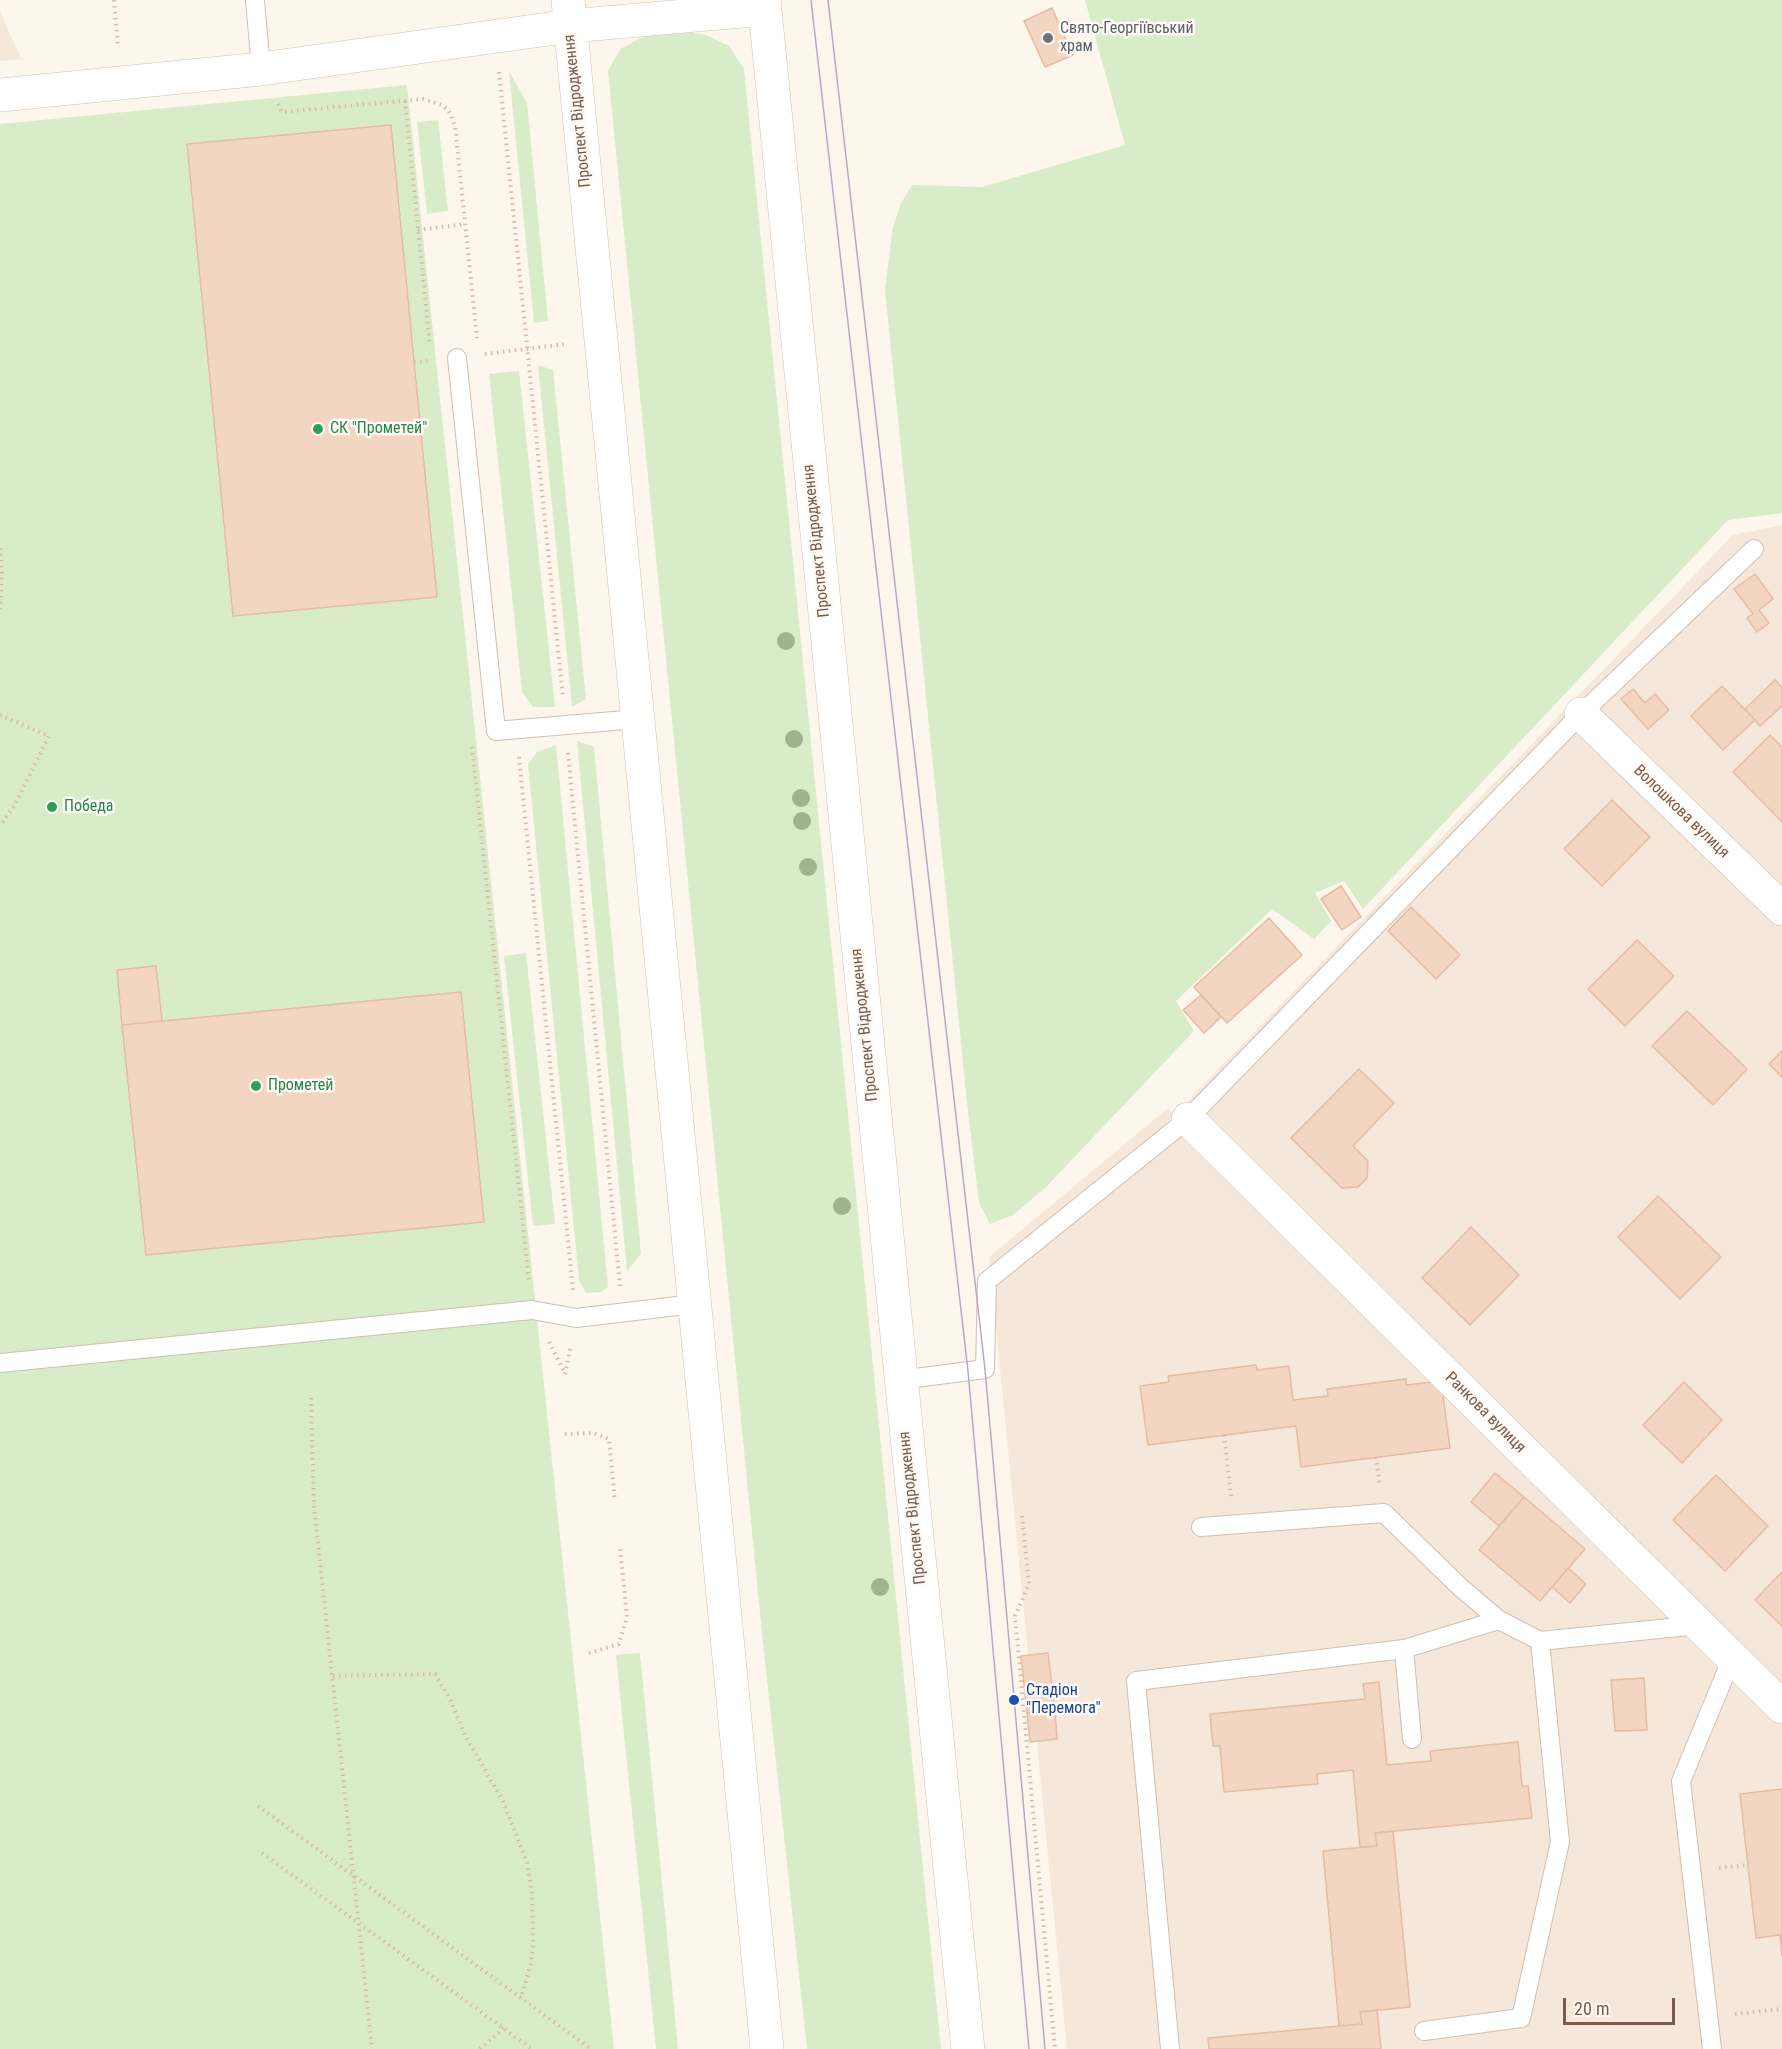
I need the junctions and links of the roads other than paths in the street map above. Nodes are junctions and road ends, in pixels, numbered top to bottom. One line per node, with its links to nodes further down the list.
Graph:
1 (255, 0): 4 (lane)
2 (764, 5): 3 (main road); 14 (main road, Проспект Відродження)
3 (569, 13): 4 (main road); 9 (main road, Проспект Відродження)
4 (261, 69): 5 (main road)
5 (0, 95)
6 (457, 358): 9 (lane)
7 (1755, 549): 8 (lane)
8 (1581, 714): 10 (main road, Волошкова вулиця); 11 (lane)
9 (638, 719): 12 (main road, Проспект Відродження)
10 (1782, 909)
11 (1188, 1119): 14 (lane); 17 (main road, Ранкова вулиця)
12 (694, 1304): 13 (lane); 24 (main road, Проспект Відродження)
13 (0, 1363)
14 (900, 1380): 25 (main road, Проспект Відродження)
15 (1201, 1527): 16 (lane)
16 (1499, 1620): 18 (lane); 19 (lane)
17 (1699, 1625): 18 (lane); 20 (main road, Ранкова вулиця)
18 (1539, 1641): 23 (lane)
19 (1404, 1650): 22 (lane); 26 (lane)
20 (1732, 1658): 21 (main road, Ранкова вулиця); 27 (lane)
21 (1782, 1707)
22 (1412, 1739)
23 (1424, 2031)
24 (767, 2049)
25 (968, 2049)
26 (1170, 2049)
27 (1712, 2049)

